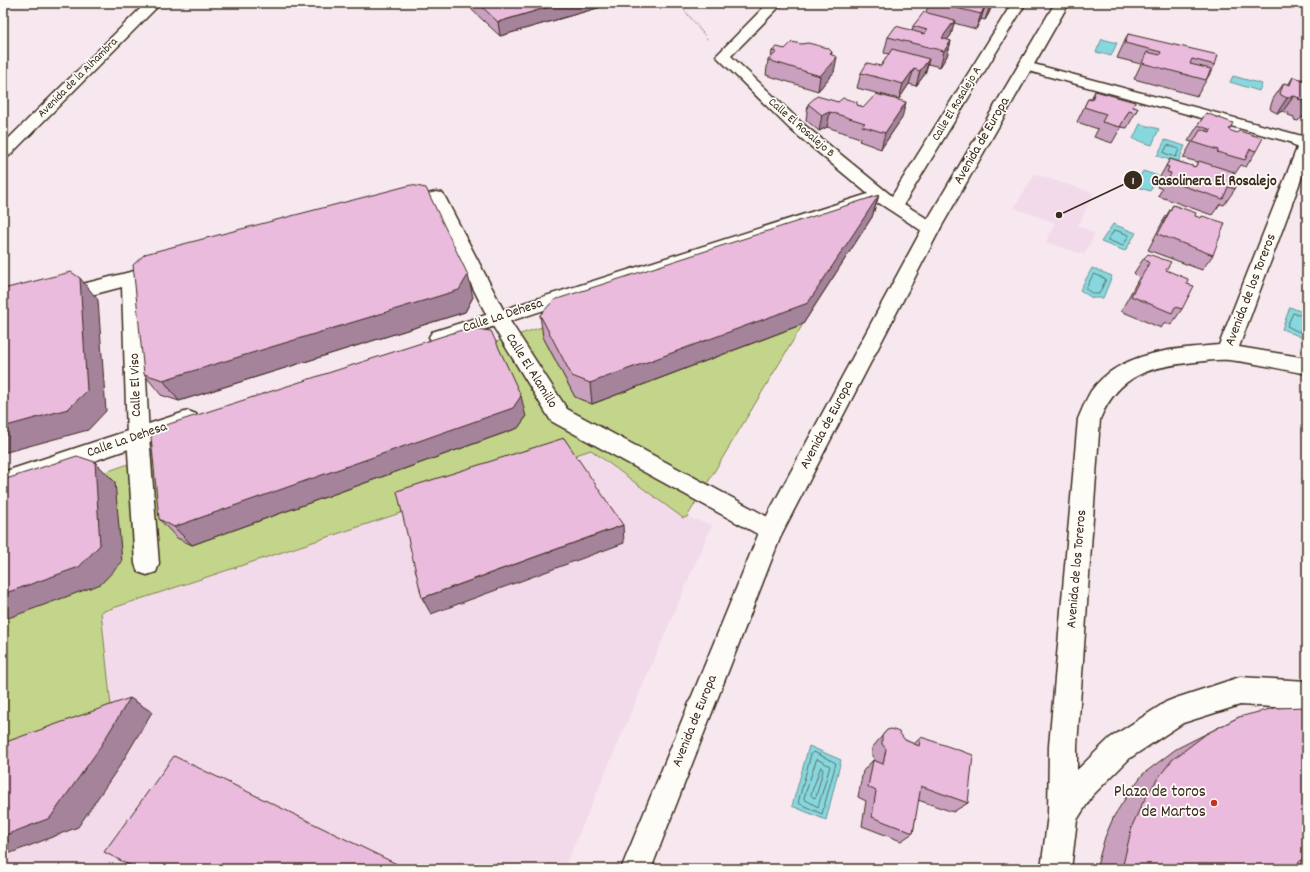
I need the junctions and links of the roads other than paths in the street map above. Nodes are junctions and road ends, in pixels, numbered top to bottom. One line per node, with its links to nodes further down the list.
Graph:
1 (154, 3): 6 (street, Avenida de la Alhambra)
2 (776, 3): 7 (street, Calle El Rosalejo B)
3 (1019, 3): 7 (street, Calle El Rosalejo A)
4 (1062, 3): 5 (street, Avenida de Europa)
5 (1026, 66): 9 (street, Avenida de Europa); 15 (street, Avenida de los Toreros)
6 (3, 153)
7 (888, 201): 9 (street); 13 (street, Calle La Dehesa)
8 (382, 211): 13 (street, Calle El Alamillo)
9 (931, 229): 20 (street, Avenida de Europa)
10 (177, 266): 11 (street)
11 (131, 279): 12 (street); 18 (street, Calle El Viso)
12 (3, 311)
13 (498, 318): 14 (street, Calle La Dehesa); 20 (street, Calle El Alamillo)
14 (423, 342)
15 (1228, 352): 16 (street); 23 (street, Avenida de los Toreros)
16 (1307, 366)
17 (205, 414): 18 (street, Calle La Dehesa)
18 (138, 436): 19 (street, Calle La Dehesa); 21 (street, Calle El Viso)
19 (3, 482)
20 (771, 530): 24 (street, Avenida de Europa)
21 (147, 564)
22 (1307, 696): 23 (street)
23 (1063, 815): 25 (street, Avenida de los Toreros)
24 (636, 869)
25 (1056, 869)

